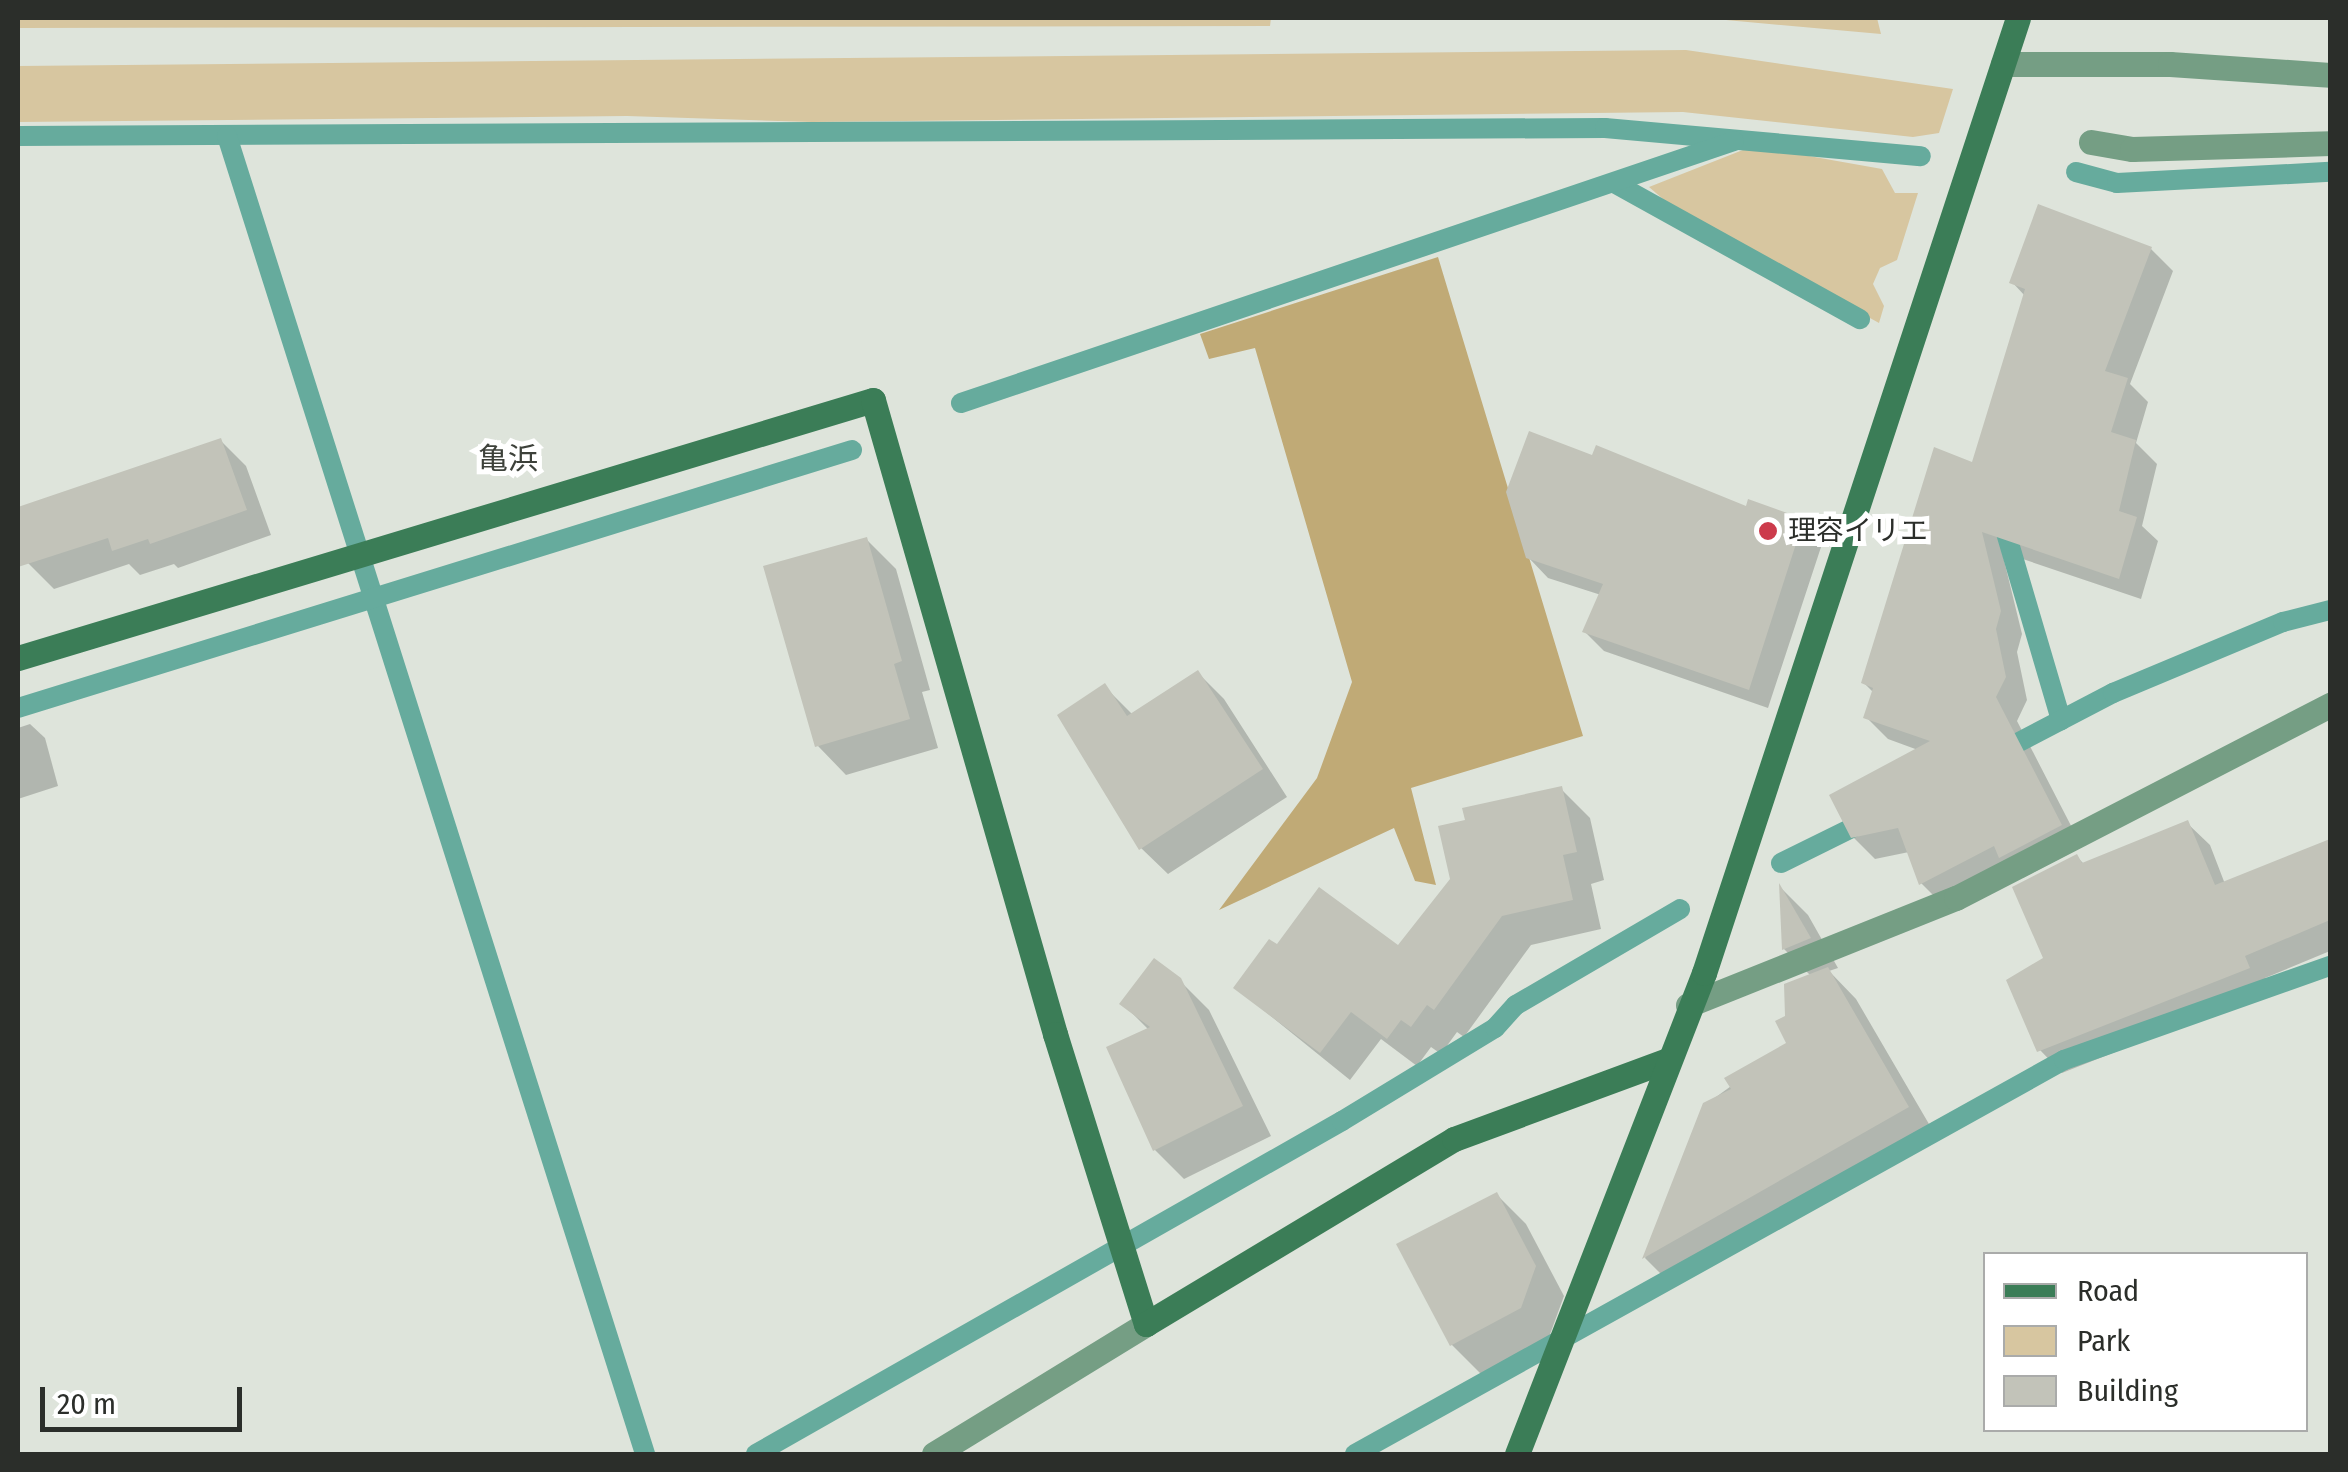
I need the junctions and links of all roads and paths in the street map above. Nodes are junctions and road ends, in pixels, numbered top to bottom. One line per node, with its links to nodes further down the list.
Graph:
1 (2016, 23): 2 (street)
2 (2003, 64): 3 (street); 8 (street)
3 (2330, 75)
4 (2090, 142): 5 (street)
5 (2330, 143)
6 (18, 658): 10 (street)
7 (2330, 705): 8 (street)
8 (1688, 1005): 9 (street)
9 (1670, 1059): 10 (street); 12 (street)
10 (1146, 1324): 11 (street)
11 (934, 1454)
12 (1517, 1454)

